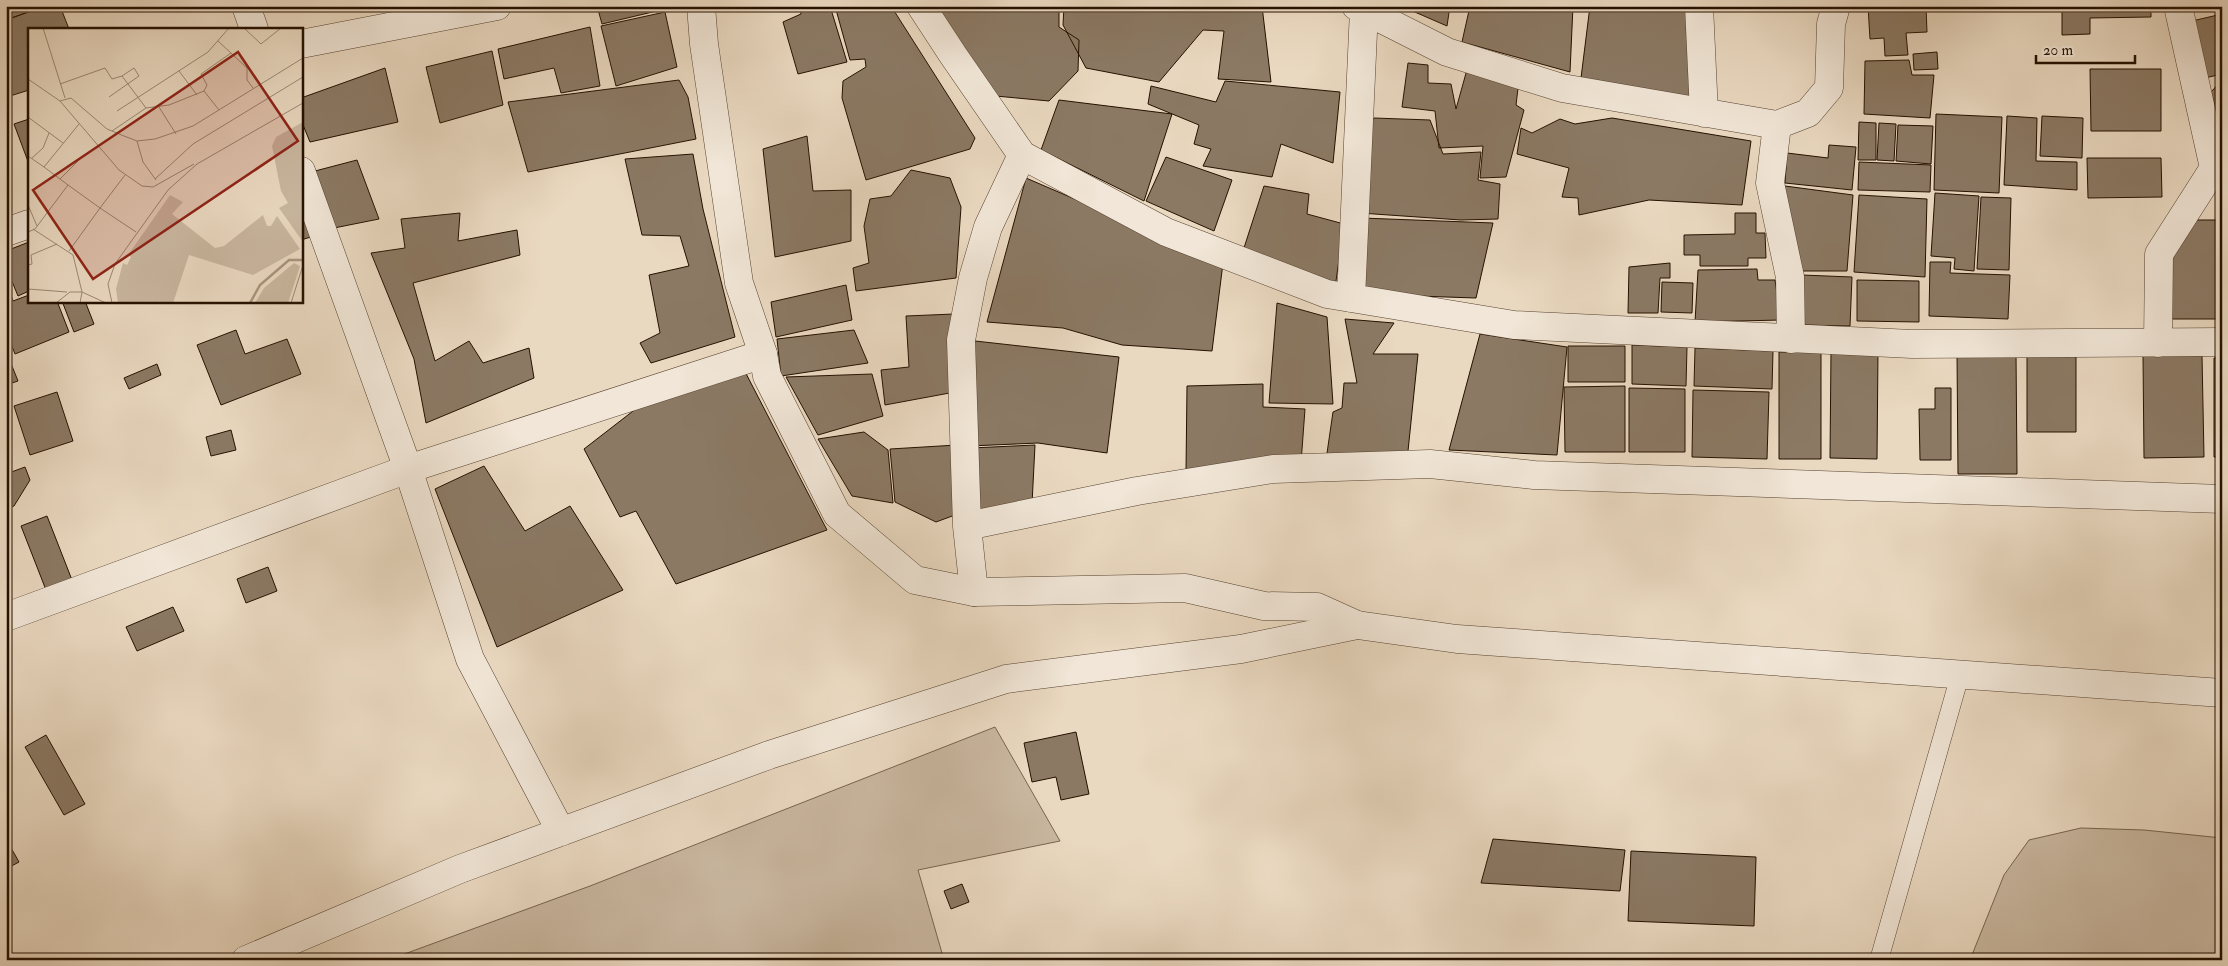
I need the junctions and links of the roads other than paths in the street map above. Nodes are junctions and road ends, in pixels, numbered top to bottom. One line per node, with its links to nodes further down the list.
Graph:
1 (246, 6): 9 (street)
2 (497, 6): 10 (street)
3 (701, 6): 21 (street)
4 (921, 6): 13 (street)
5 (1699, 6): 11 (street)
6 (1836, 6): 12 (street)
7 (2178, 6): 20 (street)
8 (1360, 8): 11 (street); 17 (street)
9 (254, 28)
10 (302, 44)
11 (1704, 113): 12 (street)
12 (1777, 125): 18 (street)
13 (1022, 155): 17 (street); 24 (street)
14 (302, 173): 22 (street)
15 (28, 224): 16 (street)
16 (6, 232)
17 (1351, 298): 18 (street)
18 (1791, 338): 20 (street)
19 (2222, 342): 20 (street)
20 (2158, 343)
21 (763, 354): 22 (street); 25 (street)
22 (408, 469): 26 (street); 30 (street)
23 (2222, 500): 24 (street)
24 (967, 526): 25 (street)
25 (974, 592): 27 (street)
26 (6, 617)
27 (1357, 625): 28 (street); 30 (street)
28 (1960, 675): 29 (street); 32 (lane)
29 (2222, 693)
30 (561, 832): 31 (street)
31 (246, 960)
32 (1879, 960)

